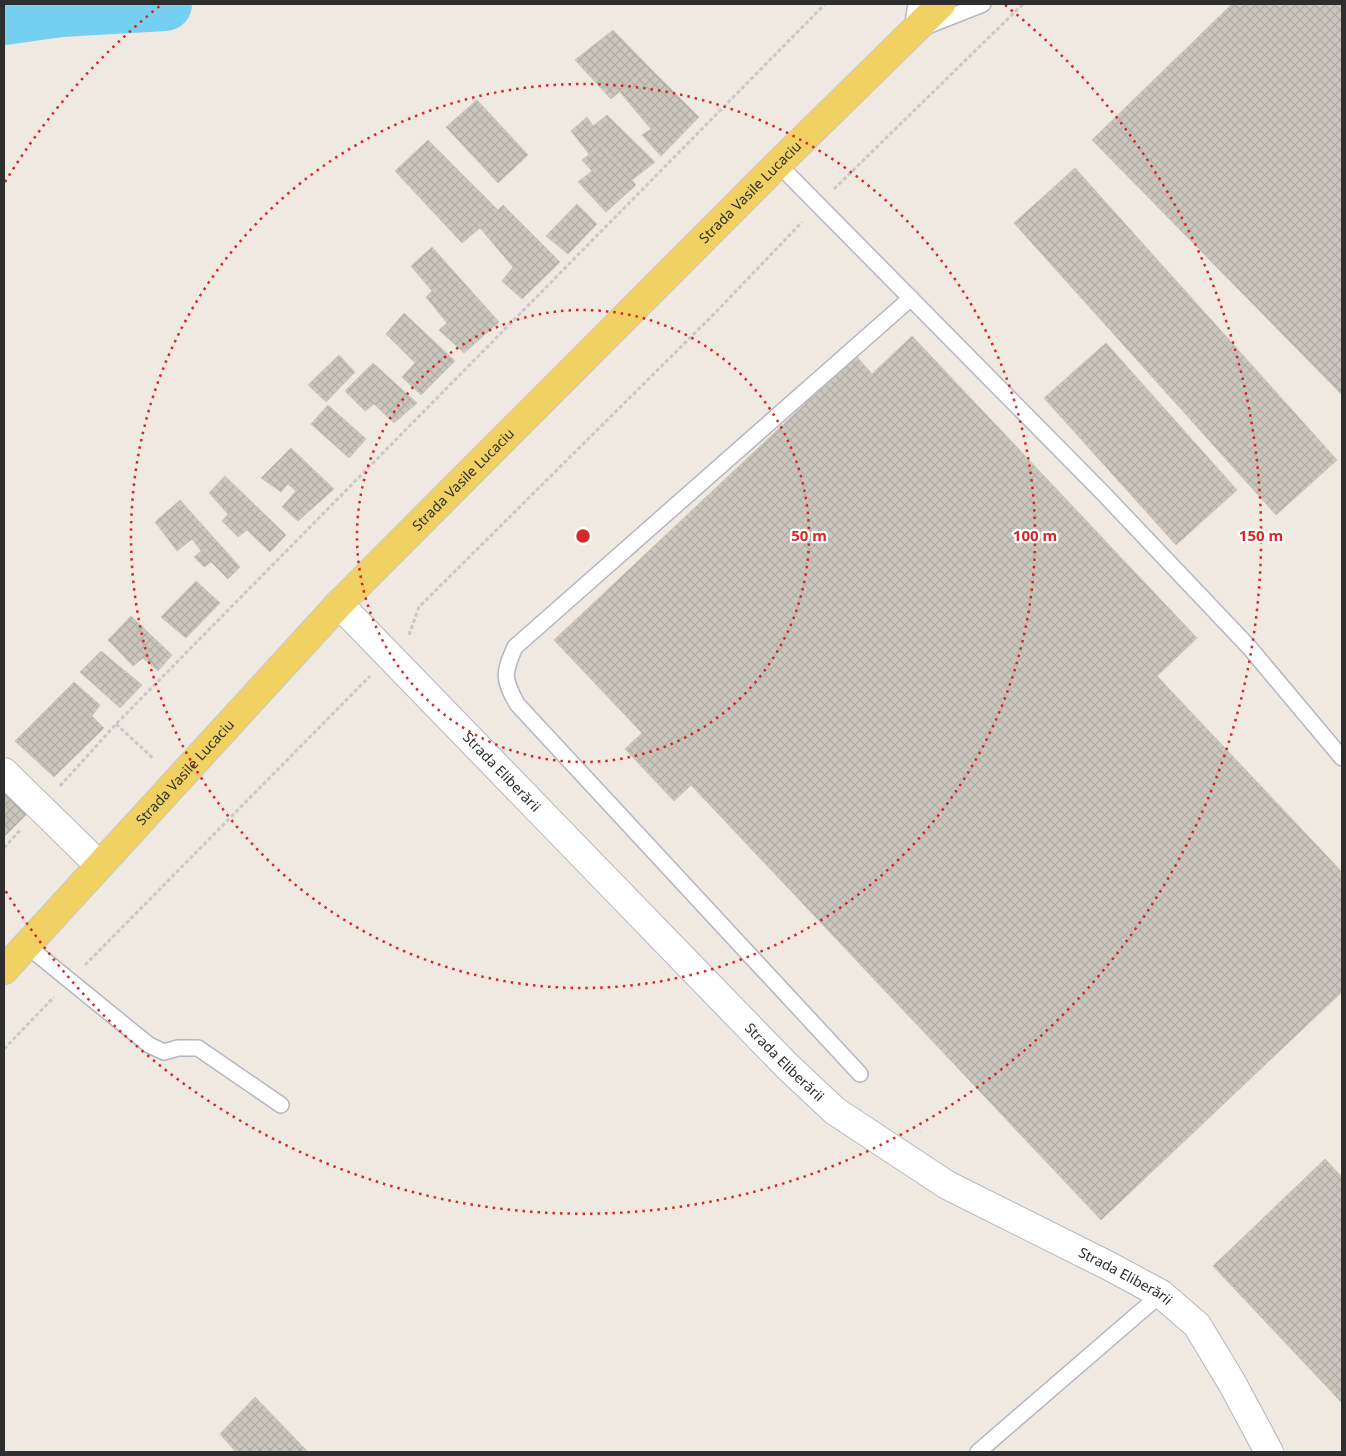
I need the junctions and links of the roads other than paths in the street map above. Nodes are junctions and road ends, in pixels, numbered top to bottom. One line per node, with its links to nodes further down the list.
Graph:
1 (916, 4): 4 (lane)
2 (940, 4): 4 (main road, Strada Vasile Lucaciu)
3 (983, 4): 4 (lane)
4 (911, 32): 5 (main road, Strada Vasile Lucaciu)
5 (778, 164): 6 (lane); 7 (main road, Strada Vasile Lucaciu)
6 (911, 298): 8 (lane); 13 (lane)
7 (339, 604): 10 (main road, Strada Vasile Lucaciu); 15 (street, Strada Eliberării)
8 (1342, 758)
9 (4, 772): 10 (street)
10 (99, 865): 11 (main road, Strada Vasile Lucaciu)
11 (26, 945): 12 (main road, Strada Vasile Lucaciu); 14 (lane)
12 (4, 970)
13 (860, 1074)
14 (281, 1105)
15 (1161, 1294): 16 (lane); 17 (street, Strada Eliberării)
16 (978, 1452)
17 (1269, 1452)

